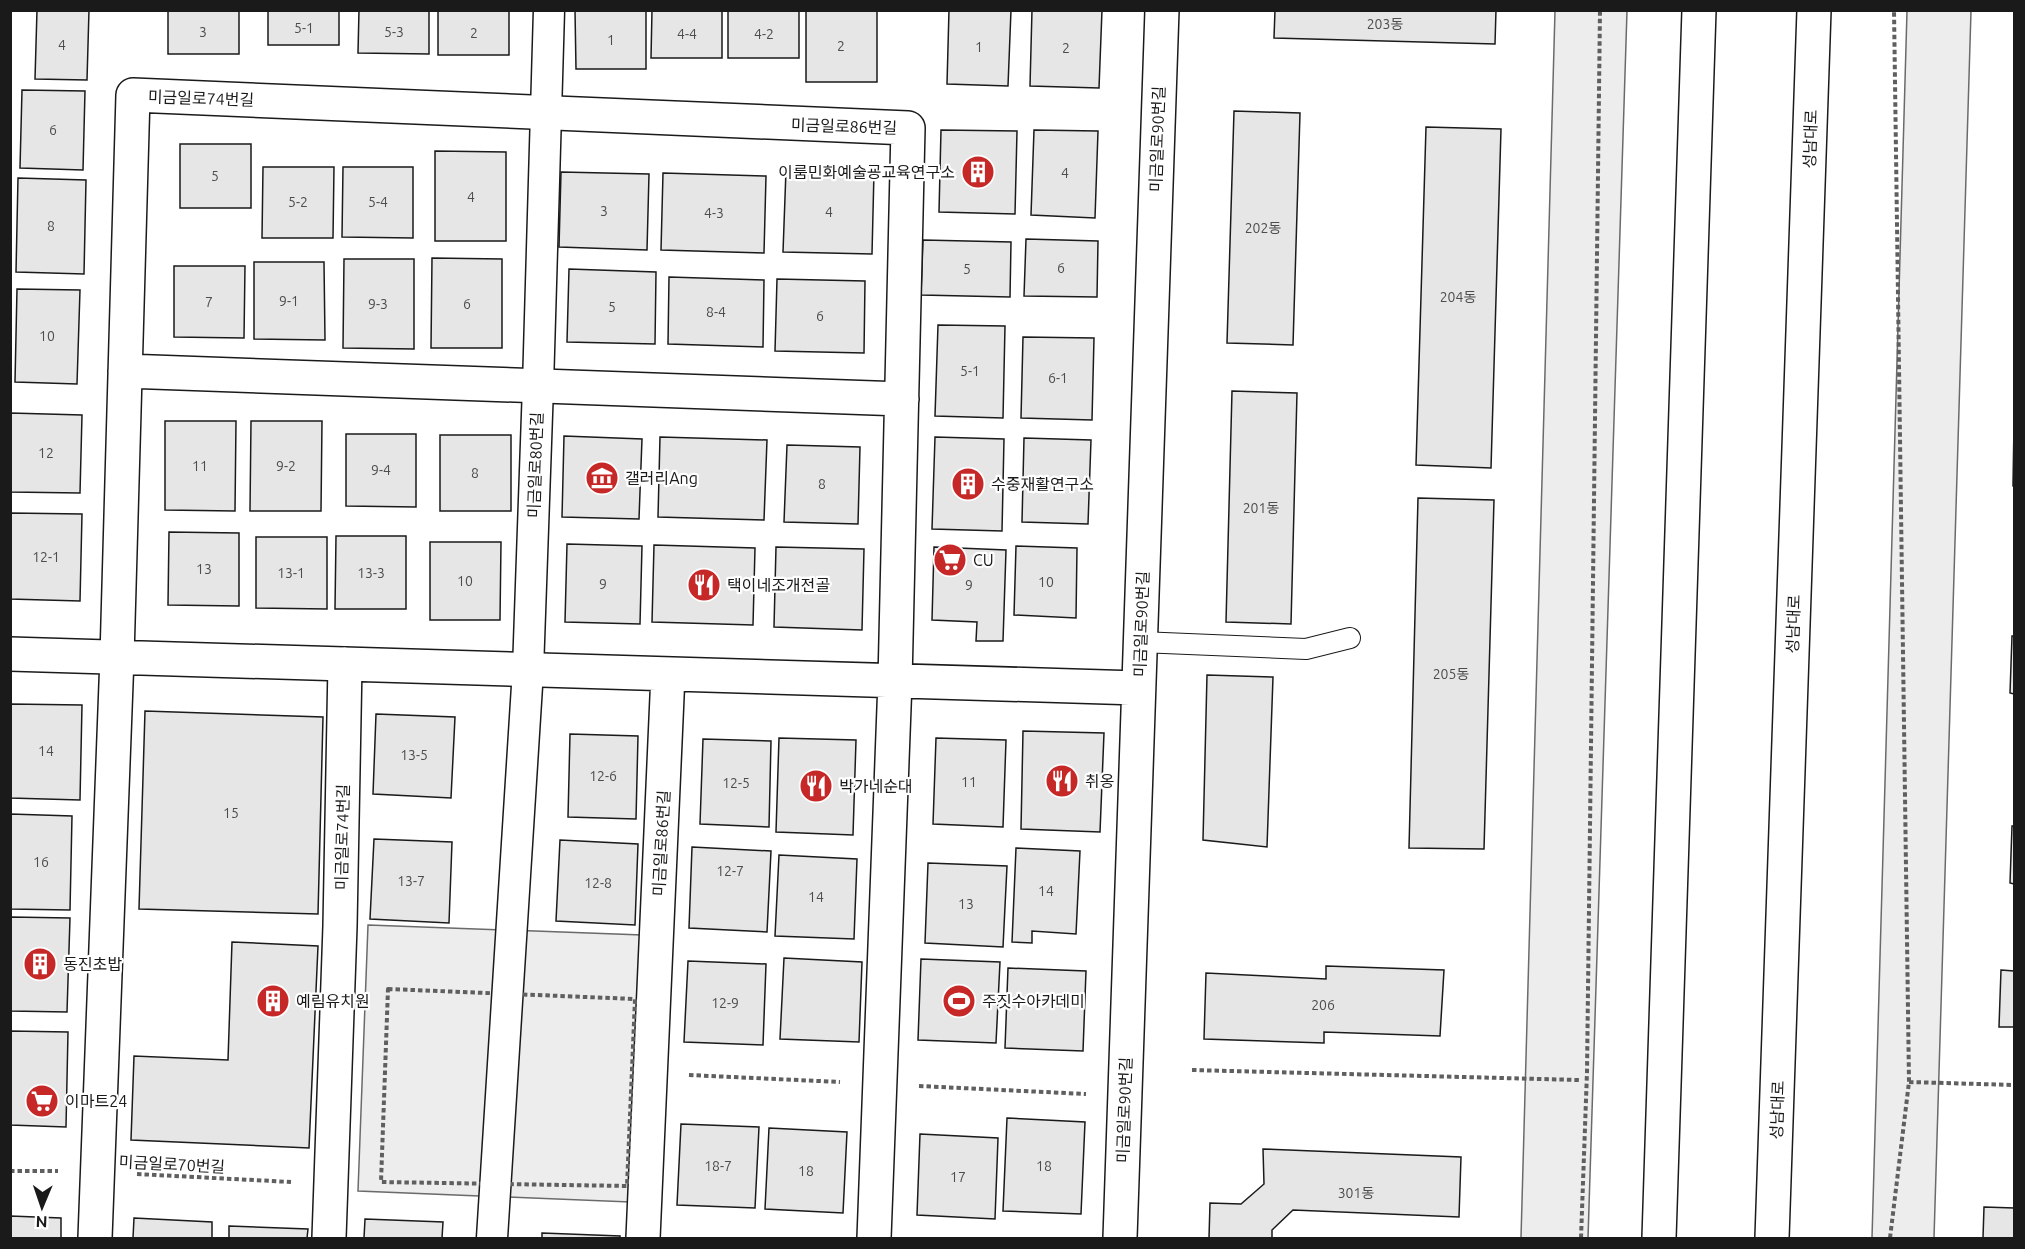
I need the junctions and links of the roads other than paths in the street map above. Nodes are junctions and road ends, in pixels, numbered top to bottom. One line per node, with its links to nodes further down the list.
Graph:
1 (549, 10): 5 (street, 미금일로80번길)
2 (1162, 10): 10 (street, 미금일로90번길)
3 (1699, 10): 24 (street)
4 (1814, 10): 25 (street, 성남대로)
5 (545, 113): 6 (street, 미금일로74번길); 7 (street, 미금일로80번길); 8 (street, 미금일로86번길)
6 (125, 371): 7 (street); 12 (street, 미금일로74번길)
7 (538, 386): 8 (street); 14 (street, 미금일로80번길)
8 (902, 399): 16 (street, 미금일로86번길)
9 (1350, 638): 10 (lane)
10 (1140, 642): 17 (street, 미금일로90번길)
11 (10, 654): 12 (street)
12 (117, 657): 13 (street); 18 (street, 미금일로74번길)
13 (345, 664): 14 (street); 19 (street, 미금일로74번길)
14 (528, 670): 15 (street); 20 (street, 미금일로80번길)
15 (668, 674): 16 (street); 21 (street, 미금일로86번길)
16 (896, 681): 17 (street); 22 (street, 미금일로86번길)
17 (1138, 688): 23 (street, 미금일로90번길)
18 (95, 1239)
19 (329, 1239)
20 (492, 1239)
21 (643, 1239)
22 (874, 1239)
23 (1120, 1239)
24 (1659, 1239)
25 (1772, 1239)

